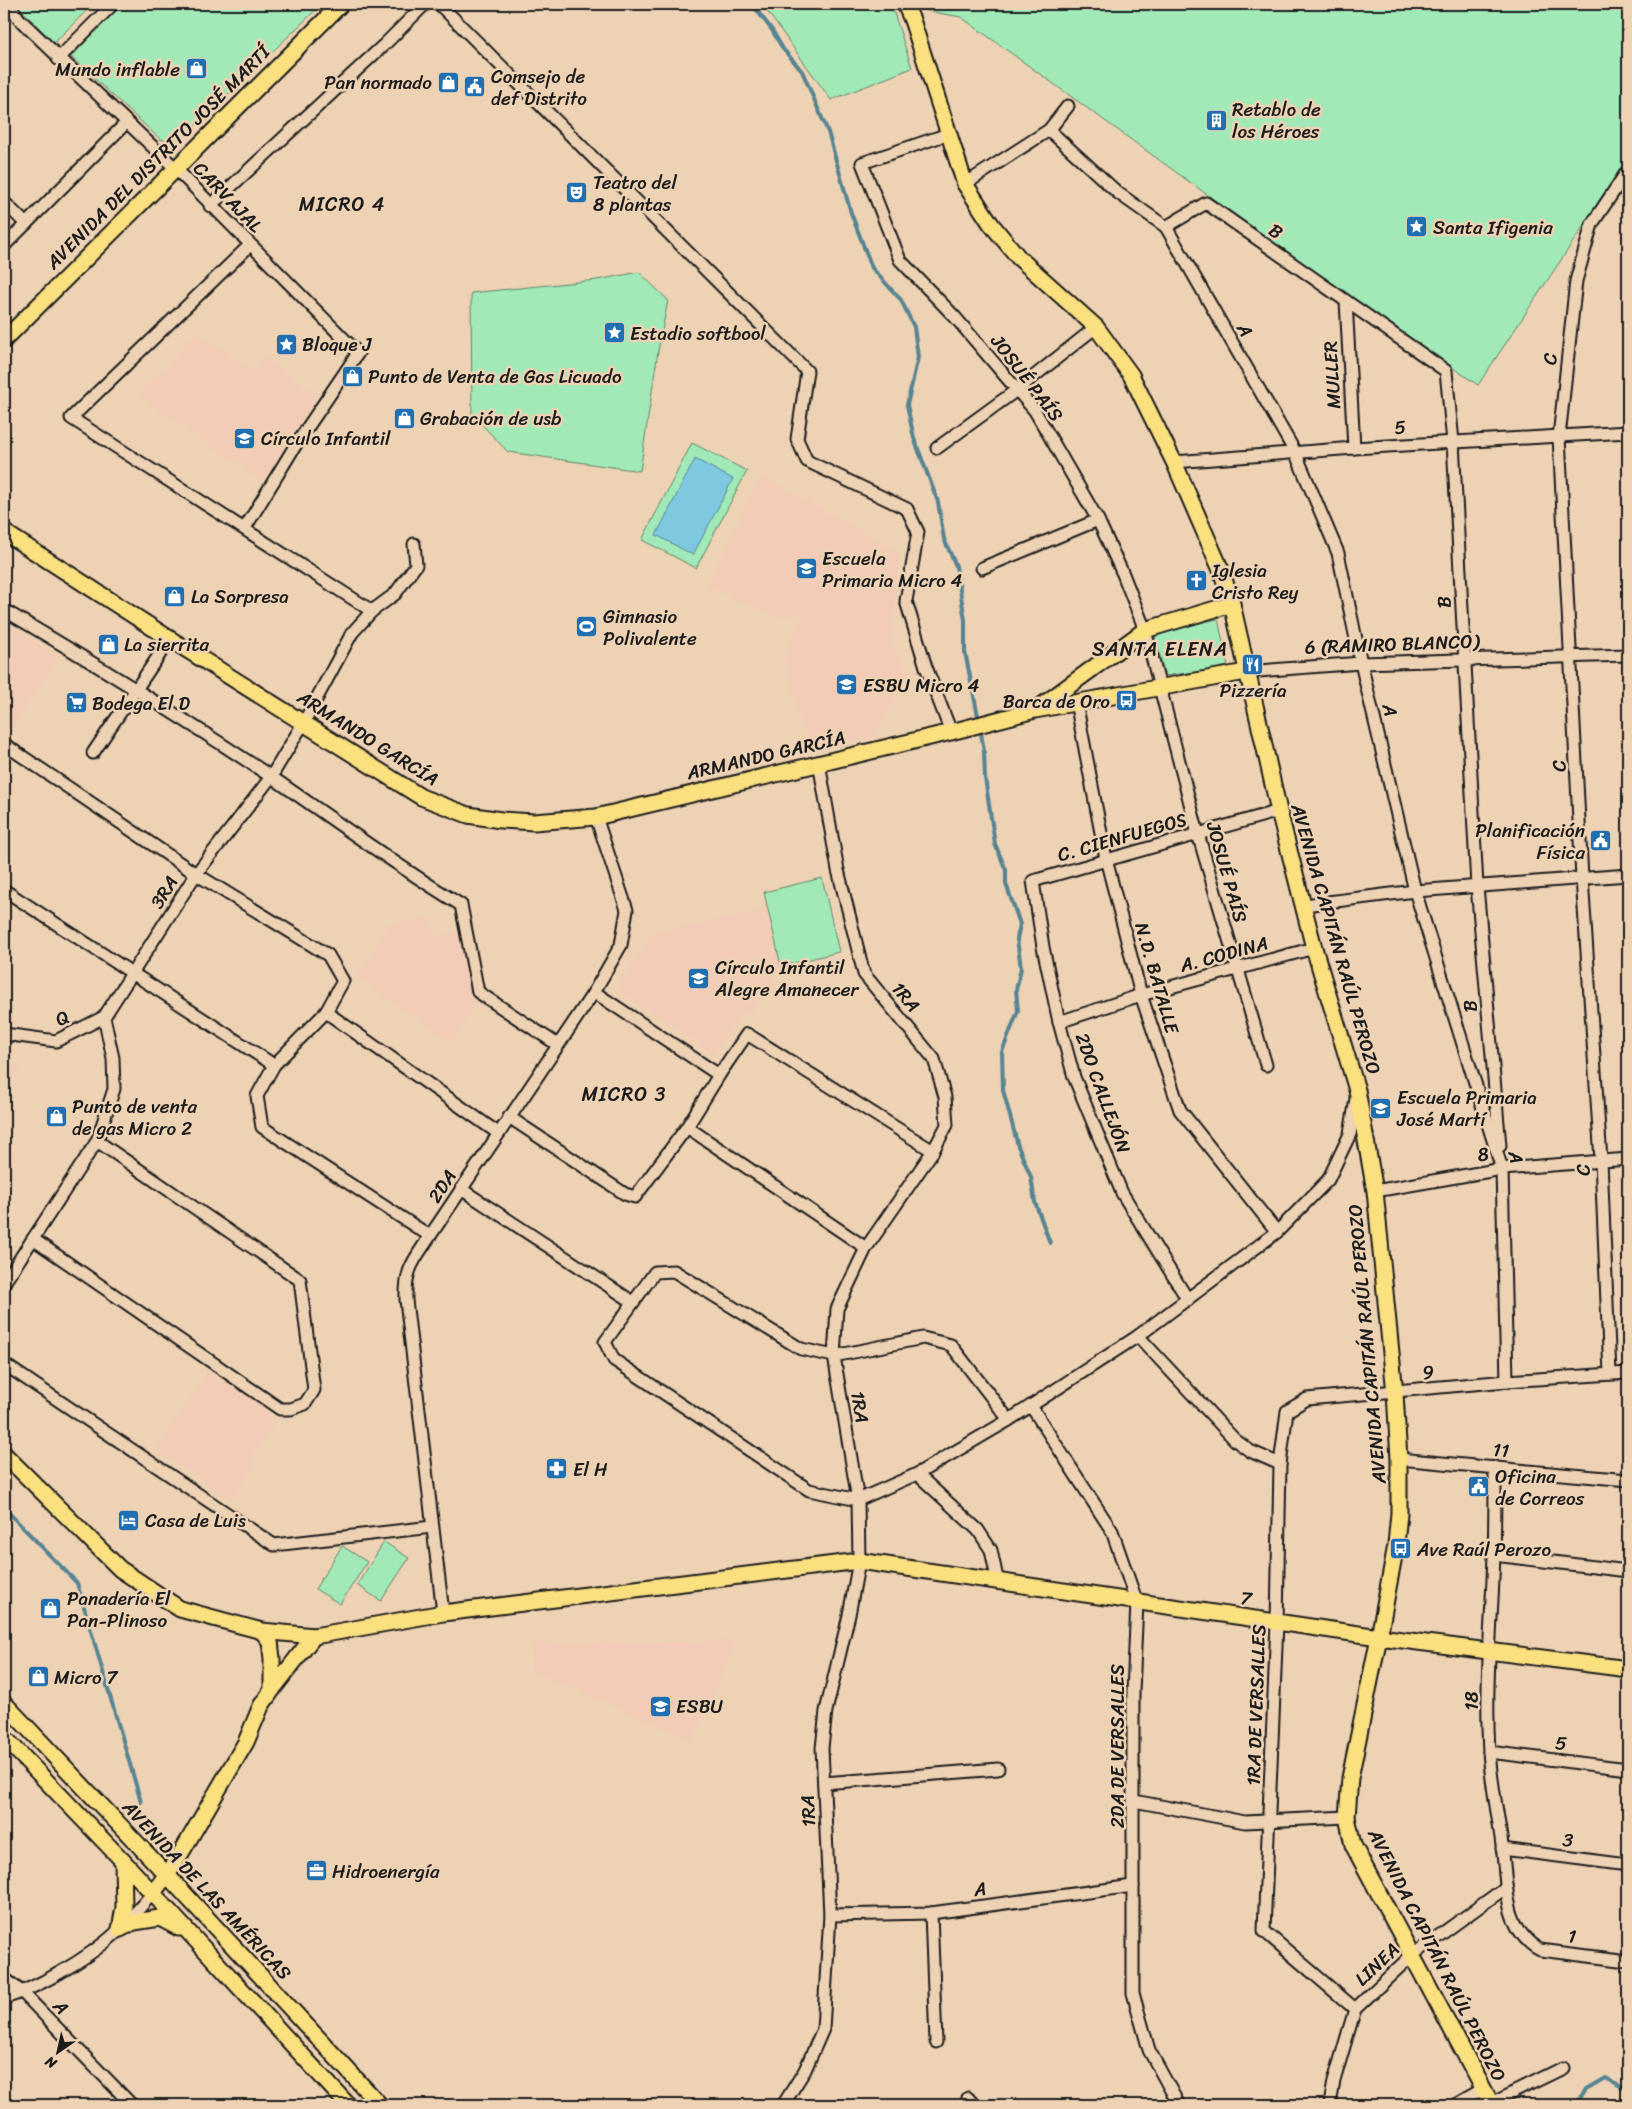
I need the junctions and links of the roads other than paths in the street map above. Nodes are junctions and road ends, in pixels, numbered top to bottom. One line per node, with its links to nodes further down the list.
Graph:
1 (9, 4): 9 (street, CARVAJAL)
2 (113, 4): 9 (street)
3 (341, 4): 14 (main road, AVENIDA DEL DISTRITO JOSÉ MARTÍ)
4 (425, 4): 18 (street)
5 (438, 4): 54 (street)
6 (905, 4): 8 (main road, AVENIDA CAPITÁN RAÚL PEROZO)
7 (912, 4): 8 (main road, AVENIDA CAPITÁN RAÚL PEROZO)
8 (912, 20): 13 (main road, AVENIDA CAPITÁN RAÚL PEROZO)
9 (58, 59): 11 (street, CARVAJAL)
10 (1068, 106): 12 (street)
11 (126, 123): 14 (street, CARVAJAL); 19 (street)
12 (1050, 130): 16 (street); 20 (street, A)
13 (948, 134): 16 (main road, AVENIDA CAPITÁN RAÚL PEROZO); 26 (street, JOSUÉ PAÍS)
14 (175, 168): 18 (street, CARVAJAL); 25 (main road, AVENIDA DEL DISTRITO JOSÉ MARTÍ)
15 (1628, 170): 28 (street, C)
16 (965, 184): 24 (main road, AVENIDA CAPITÁN RAÚL PEROZO)
17 (4, 202): 19 (street)
18 (210, 206): 21 (street, CARVAJAL)
19 (26, 224): 22 (street)
20 (1166, 227): 23 (street, B); 32 (street, A)
21 (250, 245): 35 (street, CARVAJAL); 35 (street)
22 (4, 246)
23 (1346, 301): 29 (street, B); 31 (street, MULLER)
24 (1096, 327): 26 (street); 33 (main road, AVENIDA CAPITÁN RAÚL PEROZO)
25 (4, 340)
26 (1018, 389): 30 (street); 34 (street, JOSUÉ PAÍS)
27 (1628, 432): 28 (street, 5)
28 (1559, 437): 29 (street, 5); 45 (street, C)
29 (1453, 442): 31 (street, 5); 46 (street, B)
30 (937, 448)
31 (1354, 448): 32 (street, 5)
32 (1295, 452): 33 (street, 5); 47 (street, A)
33 (1174, 462): 39 (main road, AVENIDA CAPITÁN RAÚL PEROZO)
34 (1098, 520): 38 (street); 42 (street, JOSUÉ PAÍS)
35 (245, 528): 41 (street)
36 (4, 532): 43 (main road, ARMANDO GARCÍA)
37 (414, 544): 41 (street, 3RA)
38 (982, 568)
39 (1232, 604): 42 (main road); 48 (main road, AVENIDA CAPITÁN RAÚL PEROZO)
40 (4, 610): 50 (street)
41 (372, 611): 53 (street, 3RA)
42 (1144, 630): 49 (street, JOSUÉ PAÍS); 52 (main road)
43 (170, 639): 50 (street); 53 (main road, ARMANDO GARCÍA)
44 (1628, 655): 45 (street, 6 (RAMIRO BLANCO))
45 (1571, 658): 46 (street, 6 (RAMIRO BLANCO)); 65 (street, C)
46 (1464, 660): 47 (street, 6 (RAMIRO BLANCO)); 67 (street, B)
47 (1361, 663): 48 (street, 6 (RAMIRO BLANCO)); 69 (street, A)
48 (1246, 672): 49 (main road, 6 (RAMIRO BLANCO)); 59 (main road, AVENIDA CAPITÁN RAÚL PEROZO)
49 (1158, 687): 51 (main road, 6 (RAMIRO BLANCO)); 61 (street, JOSUÉ PAÍS)
50 (136, 688): 56 (street); 58 (street)
51 (1076, 702): 52 (main road, ARMANDO GARCÍA); 62 (street, N.D. BATALLE)
52 (1035, 710): 54 (main road, ARMANDO GARCÍA)
53 (304, 722): 58 (street, 3RA); 60 (main road, ARMANDO GARCÍA)
54 (951, 732): 57 (main road, ARMANDO GARCÍA)
55 (4, 744): 63 (street)
56 (93, 753)
57 (819, 763): 60 (main road, ARMANDO GARCÍA); 89 (street, 1RA)
58 (270, 777): 63 (street, 3RA); 80 (street)
59 (1279, 811): 61 (street, C. CIENFUEGOS); 70 (main road, AVENIDA CAPITÁN RAÚL PEROZO)
60 (596, 817): 74 (street, 2DA)
61 (1198, 834): 62 (street, C. CIENFUEGOS); 72 (street, JOSUÉ PAÍS)
62 (1106, 859): 66 (street, C. CIENFUEGOS); 75 (street, N.D. BATALLE)
63 (196, 874): 73 (street, 3RA); 76 (street)
64 (1628, 875): 65 (street)
65 (1582, 878): 67 (street); 91 (street, C)
66 (1033, 881): 78 (street, 2DO CALLEJÓN)
67 (1477, 886): 69 (street); 92 (street, B)
68 (4, 890): 73 (street)
69 (1415, 891): 70 (street); 92 (street, A)
70 (1304, 905): 71 (main road, AVENIDA CAPITÁN RAÚL PEROZO)
71 (1314, 948): 72 (street, A. CODINA); 84 (main road, AVENIDA CAPITÁN RAÚL PEROZO)
72 (1236, 969): 75 (street, A. CODINA); 82 (street, JOSUÉ PAÍS)
73 (132, 974): 77 (street, 3RA); 81 (street)
74 (594, 992): 80 (street, 2DA); 83 (street)
75 (1142, 995): 78 (street, A. CODINA); 95 (street, N.D. BATALLE)
76 (326, 1012): 81 (street); 87 (street)
77 (104, 1017): 79 (street, Q); 88 (street)
78 (1059, 1022): 100 (street, 2DO CALLEJÓN)
79 (4, 1034)
80 (558, 1045): 85 (street, 2DA)
81 (274, 1065): 96 (street)
82 (1266, 1065)
83 (719, 1075): 86 (street); 89 (street)
84 (1357, 1090): 94 (main road, AVENIDA CAPITÁN RAÚL PEROZO); 95 (street)
85 (509, 1118): 86 (street); 87 (street, 2DA)
86 (687, 1127): 98 (street)
87 (498, 1133): 93 (street, 2DA)
88 (97, 1141): 97 (street); 97 (street)
89 (934, 1151): 98 (street, 1RA)
90 (1628, 1159): 91 (street, 8)
91 (1601, 1160): 92 (street, 8); 106 (street, C)
92 (1502, 1168): 94 (street, 8); 107 (street, A)
93 (461, 1189): 96 (street, 2DA); 101 (street)
94 (1375, 1191): 108 (main road, AVENIDA CAPITÁN RAÚL PEROZO)
95 (1277, 1232): 100 (street)
96 (430, 1236): 118 (street, 2DA)
97 (33, 1239): 99 (street)
98 (866, 1248): 103 (street, 1RA)
99 (4, 1283)
100 (1188, 1300): 102 (street)
101 (633, 1302): 103 (street); 117 (street)
102 (1138, 1336): 109 (street); 113 (street)
103 (834, 1356): 110 (street); 117 (street, 1RA)
104 (4, 1364): 118 (street)
105 (1628, 1373): 106 (street, 9)
106 (1610, 1374): 107 (street, 9)
107 (1507, 1381): 108 (street, 9)
108 (1394, 1393): 112 (main road, AVENIDA CAPITÁN RAÚL PEROZO); 113 (street, 9)
109 (1031, 1406): 110 (street); 123 (street, 2DA DE VERSALLES)
110 (1009, 1420): 115 (street)
111 (4, 1454): 126 (main road)
112 (1399, 1459): 114 (street, 11); 128 (main road, AVENIDA CAPITÁN RAÚL PEROZO)
113 (1280, 1464): 125 (street, 1RA DE VERSALLES)
114 (1495, 1467): 116 (street, 11); 119 (street, 18)
115 (918, 1474): 117 (street); 122 (street)
116 (1628, 1480)
117 (858, 1500): 120 (street, 1RA)
118 (432, 1527): 124 (street, 2DA)
119 (1494, 1555): 121 (street); 129 (street, 18)
120 (859, 1561): 122 (main road, 7); 124 (main road, 7); 137 (street, 1RA)
121 (1628, 1571)
122 (998, 1583): 123 (main road, 7)
123 (1137, 1603): 125 (main road, 7); 138 (street, 2DA DE VERSALLES)
124 (443, 1613): 127 (main road, 7)
125 (1277, 1623): 128 (main road, 7); 140 (street, 1RA DE VERSALLES)
126 (262, 1632): 127 (main road, 7); 131 (main road)
127 (314, 1636): 131 (main road)
128 (1380, 1638): 129 (main road, 7); 139 (main road, AVENIDA CAPITÁN RAÚL PEROZO)
129 (1488, 1651): 130 (main road, 7); 134 (street, 18)
130 (1628, 1669)
131 (272, 1690): 144 (main road)
132 (4, 1703): 144 (main road, AVENIDA DE LAS AMÉRICAS)
133 (4, 1737): 142 (main road)
134 (1489, 1752): 136 (street, 5); 141 (street, 18)
135 (998, 1769): 137 (street)
136 (1628, 1770)
137 (824, 1783): 149 (street, 1RA)
138 (1134, 1801): 140 (street); 145 (street, 2DA DE VERSALLES)
139 (1347, 1818): 140 (street); 153 (main road, AVENIDA CAPITÁN RAÚL PEROZO)
140 (1268, 1820): 158 (street, 1RA DE VERSALLES)
141 (1502, 1849): 143 (street, 3); 146 (street, 18)
142 (123, 1861): 147 (main road); 150 (main road)
143 (1628, 1865)
144 (167, 1874): 147 (main road); 165 (main road, AVENIDA DE LAS AMÉRICAS)
145 (1133, 1886): 148 (street, A); 167 (street, 2DA DE VERSALLES)
146 (1505, 1888): 151 (street, 18); 153 (street, LINEA)
147 (152, 1894): 150 (street); 152 (main road)
148 (931, 1913): 149 (street, A); 159 (street)
149 (830, 1915): 166 (street, 1RA)
150 (120, 1929): 152 (main road); 156 (street)
151 (1519, 1932): 154 (street, 1)
152 (190, 1934): 164 (main road)
153 (1411, 1956): 158 (street, LINEA); 161 (main road, AVENIDA CAPITÁN RAÚL PEROZO)
154 (1628, 1961)
155 (4, 1978): 156 (street, A)
156 (23, 1993): 157 (street); 163 (street, A)
157 (4, 1998)
158 (1354, 2009): 168 (street, LINEA)
159 (936, 2042)
160 (1563, 2068): 162 (street)
161 (1483, 2089): 162 (main road, AVENIDA CAPITÁN RAÚL PEROZO); 169 (street)
162 (1492, 2104)
163 (132, 2105)
164 (348, 2105)
165 (380, 2105)
166 (783, 2105)
167 (1179, 2105)
168 (1330, 2105)
169 (1456, 2105)

